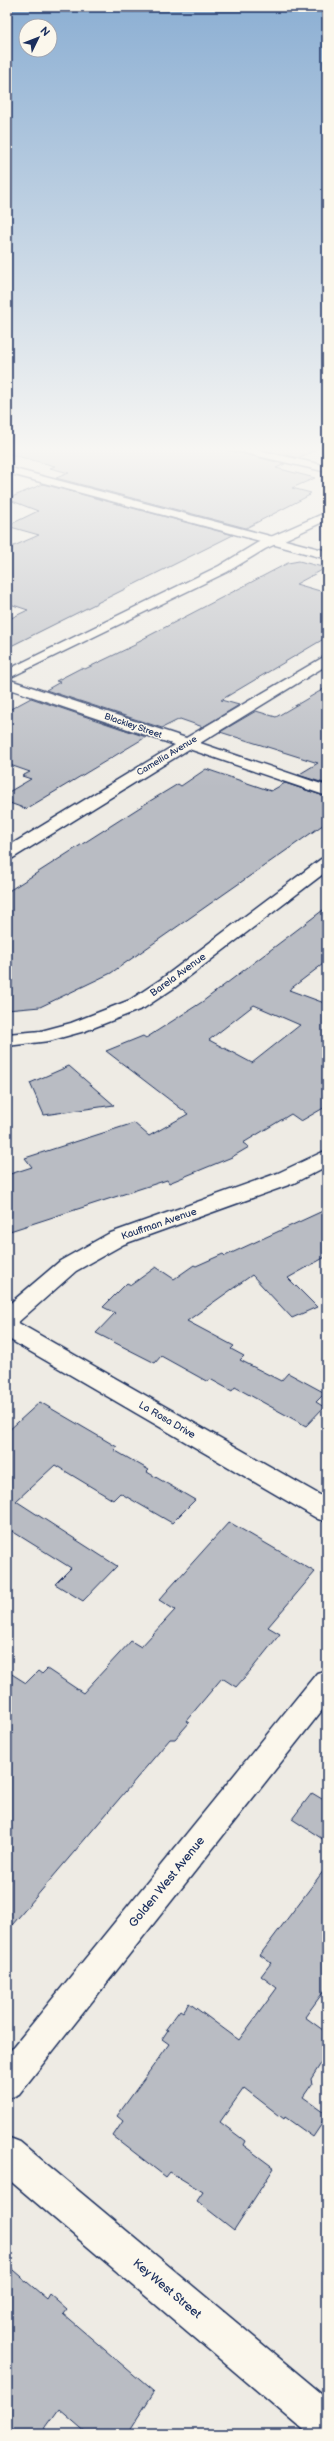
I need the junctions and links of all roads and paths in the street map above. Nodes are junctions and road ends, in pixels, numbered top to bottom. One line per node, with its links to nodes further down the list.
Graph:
1 (237, 561): 3 (street)
2 (327, 659): 5 (street, Camellia Avenue)
3 (7, 675)
4 (7, 683): 5 (street, Blackley Street)
5 (186, 744): 6 (street, Blackley Street); 7 (street, Camellia Avenue)
6 (327, 791)
7 (7, 854)
8 (327, 863): 9 (street, Barela Avenue)
9 (7, 1040)
10 (327, 1157): 11 (street, Kauffman Avenue)
11 (7, 1319)
12 (7, 1328): 13 (street, La Rosa Drive)
13 (327, 1512)
14 (327, 1682): 15 (street, Golden West Avenue)
15 (7, 2082)
16 (7, 2155): 17 (street, Key West Street)
17 (327, 2424)

